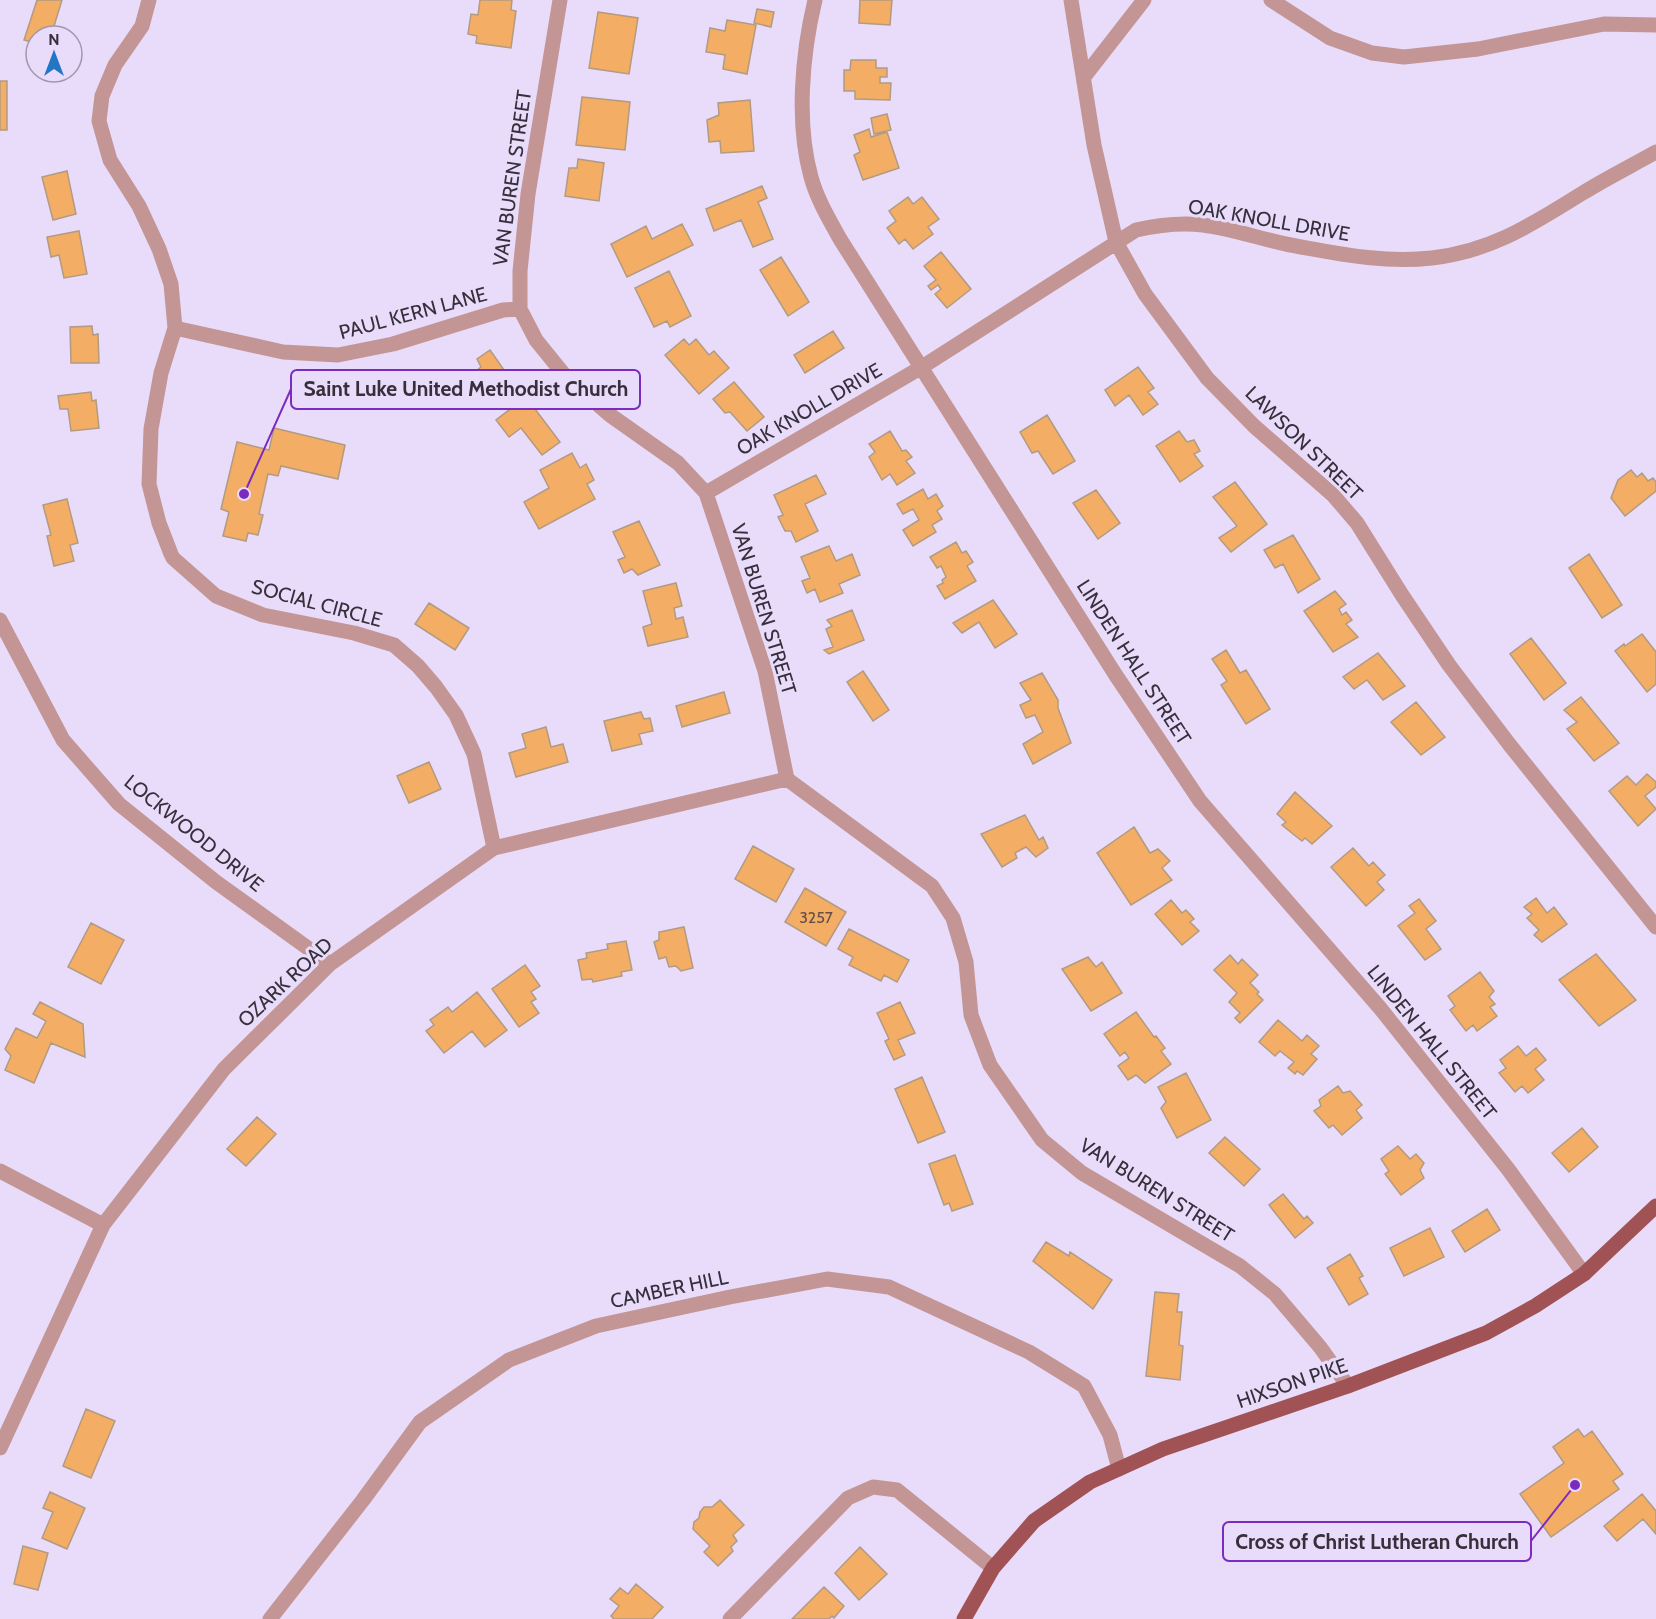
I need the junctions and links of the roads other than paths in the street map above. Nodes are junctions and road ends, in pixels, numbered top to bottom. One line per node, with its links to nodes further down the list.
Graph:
1 (149, 0): 12 (street, SOCIAL CIRCLE)
2 (560, 0): 11 (street, VAN BUREN STREET)
3 (815, 0): 13 (street, LINDEN HALL STREET)
4 (1071, 0): 8 (street, LAWSON STREET)
5 (1144, 0): 8 (street)
6 (1271, 0): 7 (street)
7 (1656, 24)
8 (1084, 77): 10 (street, LAWSON STREET)
9 (1656, 152): 10 (street, OAK KNOLL DRIVE)
10 (1116, 242): 13 (street, OAK KNOLL DRIVE); 18 (street, LAWSON STREET)
11 (520, 309): 12 (street, PAUL KERN LANE); 14 (street, VAN BUREN STREET)
12 (175, 328): 17 (street, SOCIAL CIRCLE)
13 (922, 367): 14 (street, OAK KNOLL DRIVE); 23 (street, LINDEN HALL STREET)
14 (706, 493): 16 (street, VAN BUREN STREET)
15 (0, 620): 19 (street, LOCKWOOD DRIVE)
16 (787, 779): 17 (street, OZARK ROAD); 24 (street, VAN BUREN STREET)
17 (494, 848): 19 (street, OZARK ROAD)
18 (1656, 927)
19 (330, 964): 22 (street, OZARK ROAD)
20 (0, 1171): 22 (street)
21 (1654, 1213): 23 (main road, HIXSON PIKE)
22 (103, 1226): 25 (street, OZARK ROAD)
23 (1584, 1274): 24 (main road, HIXSON PIKE)
24 (1348, 1386): 26 (main road, HIXSON PIKE)
25 (0, 1448)
26 (1119, 1469): 27 (main road, HIXSON PIKE); 28 (street, CAMBER HILL)
27 (993, 1568): 29 (street); 30 (main road, HIXSON PIKE)
28 (270, 1619)
29 (730, 1619)
30 (964, 1619)

